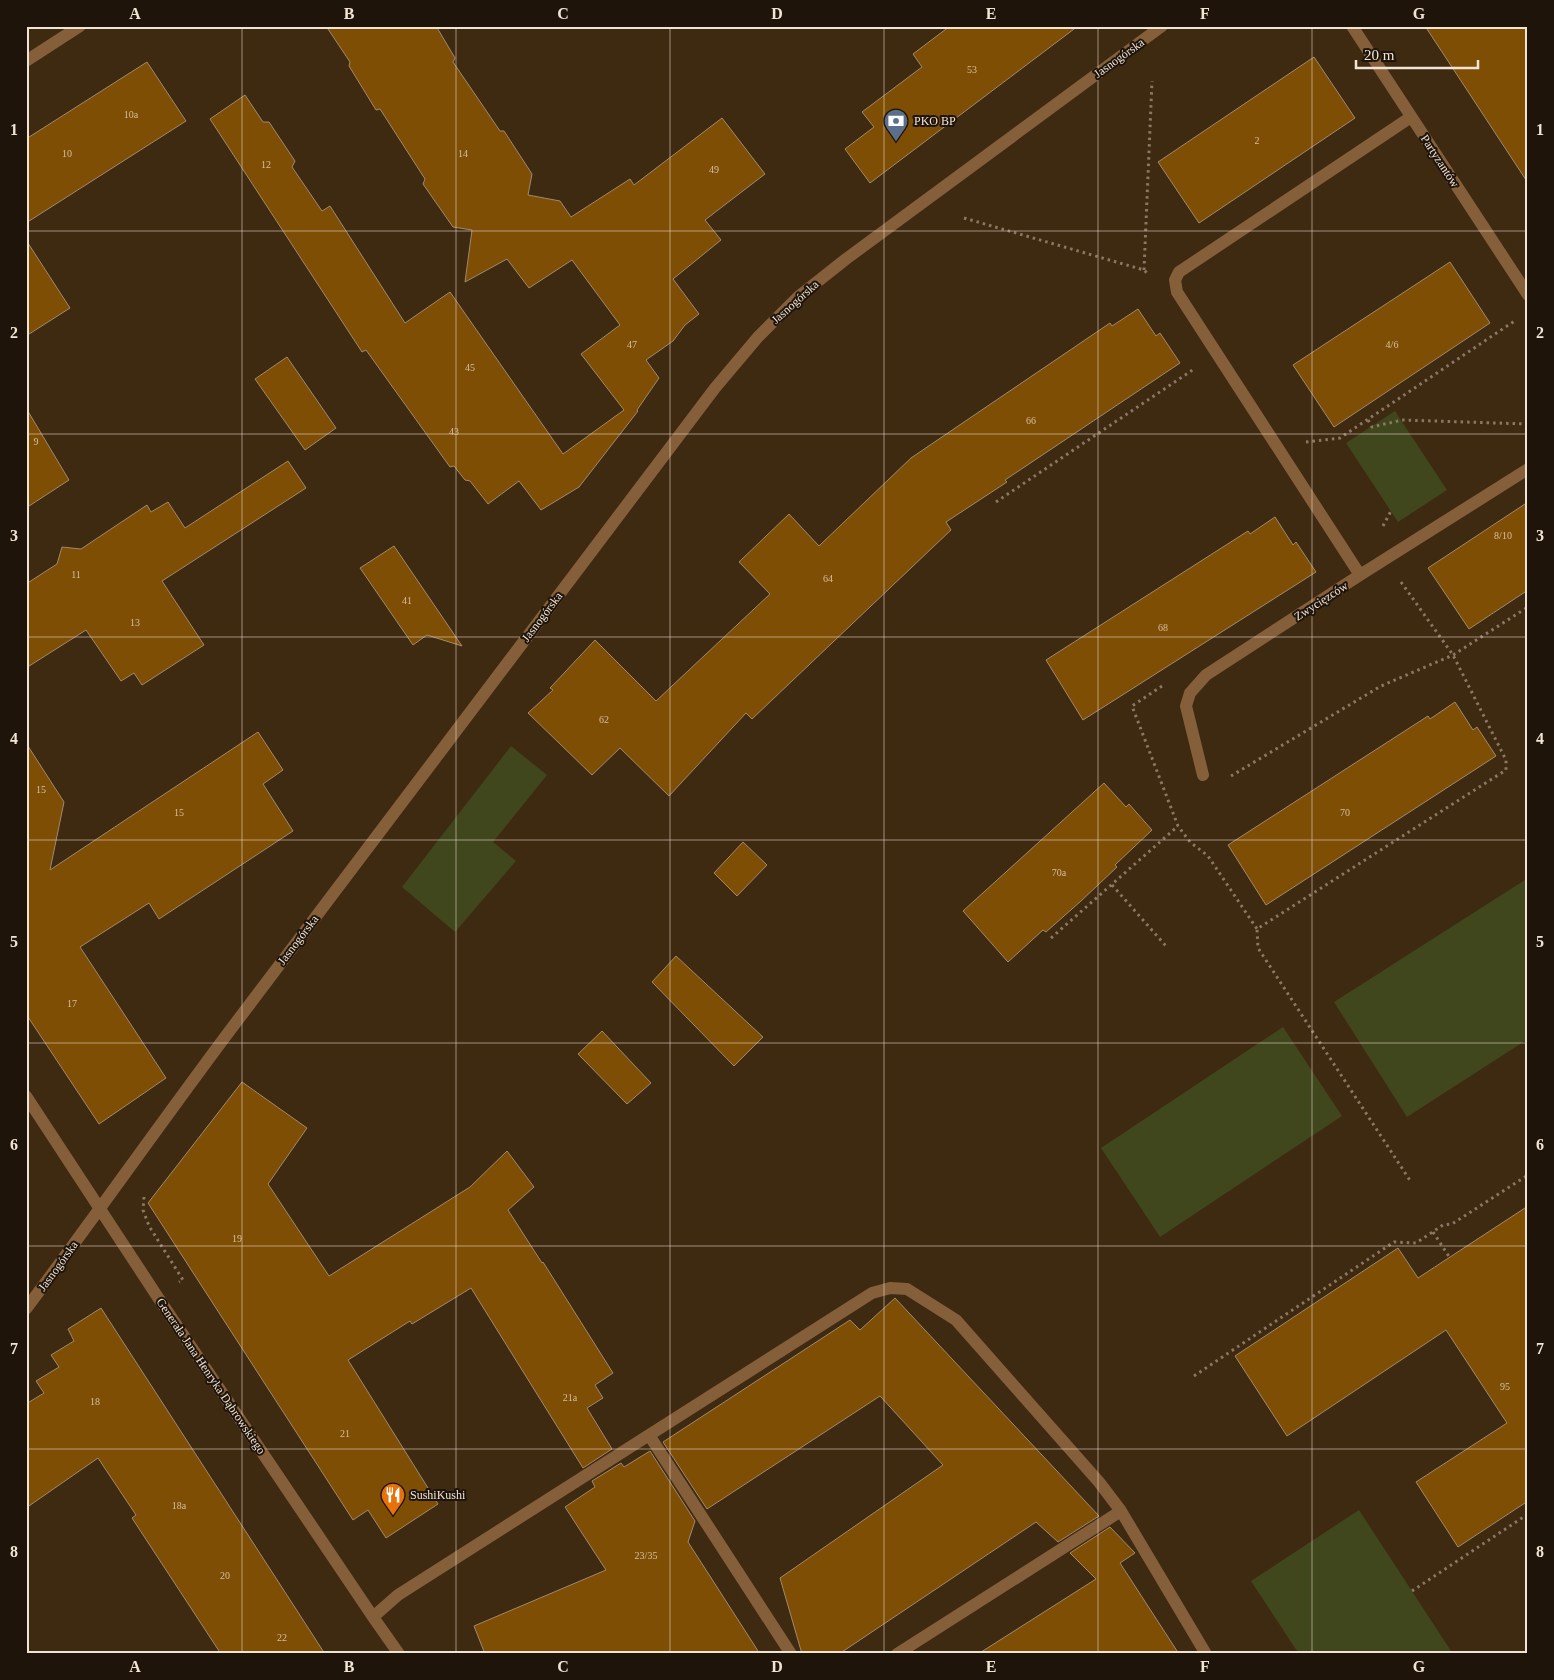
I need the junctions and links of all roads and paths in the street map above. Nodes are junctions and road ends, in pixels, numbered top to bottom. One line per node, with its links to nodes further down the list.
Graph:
1 (80, 26): 4 (street)
2 (1162, 26): 32 (street, Jasnogórska)
3 (1352, 26): 6 (street, Partyzantów)
4 (26, 61)
5 (1152, 81): 9 (path)
6 (1411, 117): 10 (street, Partyzantów); 12 (street)
7 (964, 218): 9 (path)
8 (1152, 269): 9 (path)
9 (1144, 270)
10 (1528, 295)
11 (1521, 317): 13 (path)
12 (1217, 353): 15 (street); 17 (path)
13 (1368, 420): 14 (path); 15 (path)
14 (1528, 424)
15 (1276, 445): 19 (street)
16 (1528, 469): 18 (street, Zwycięzców)
17 (996, 502)
18 (1385, 559): 19 (street, Zwycięzców); 21 (path)
19 (1360, 575): 22 (street, Zwycięzców)
20 (1528, 607): 21 (path)
21 (1453, 655): 23 (path); 30 (path)
22 (1203, 775)
23 (1223, 781)
24 (1178, 826): 25 (path)
25 (1112, 885): 26 (path); 27 (path)
26 (1051, 938)
27 (1166, 946)
28 (26, 1096): 32 (street, Generała Jana Henryka Dąbrowskiego)
29 (1528, 1175): 33 (path)
30 (1410, 1182)
31 (144, 1196): 35 (path)
32 (100, 1209): 36 (street, Jasnogórska); 42 (street, Generała Jana Henryka Dąbrowskiego)
33 (1433, 1232): 34 (path); 37 (path)
34 (1450, 1258)
35 (173, 1286)
36 (26, 1309)
37 (1194, 1376)
38 (649, 1435): 39 (street); 42 (street); 44 (street)
39 (1121, 1511): 45 (street); 46 (street)
40 (1528, 1514): 41 (path)
41 (1412, 1591)
42 (372, 1617): 43 (street, Generała Jana Henryka Dąbrowskiego)
43 (399, 1654)
44 (791, 1654)
45 (896, 1654)
46 (1206, 1654)

